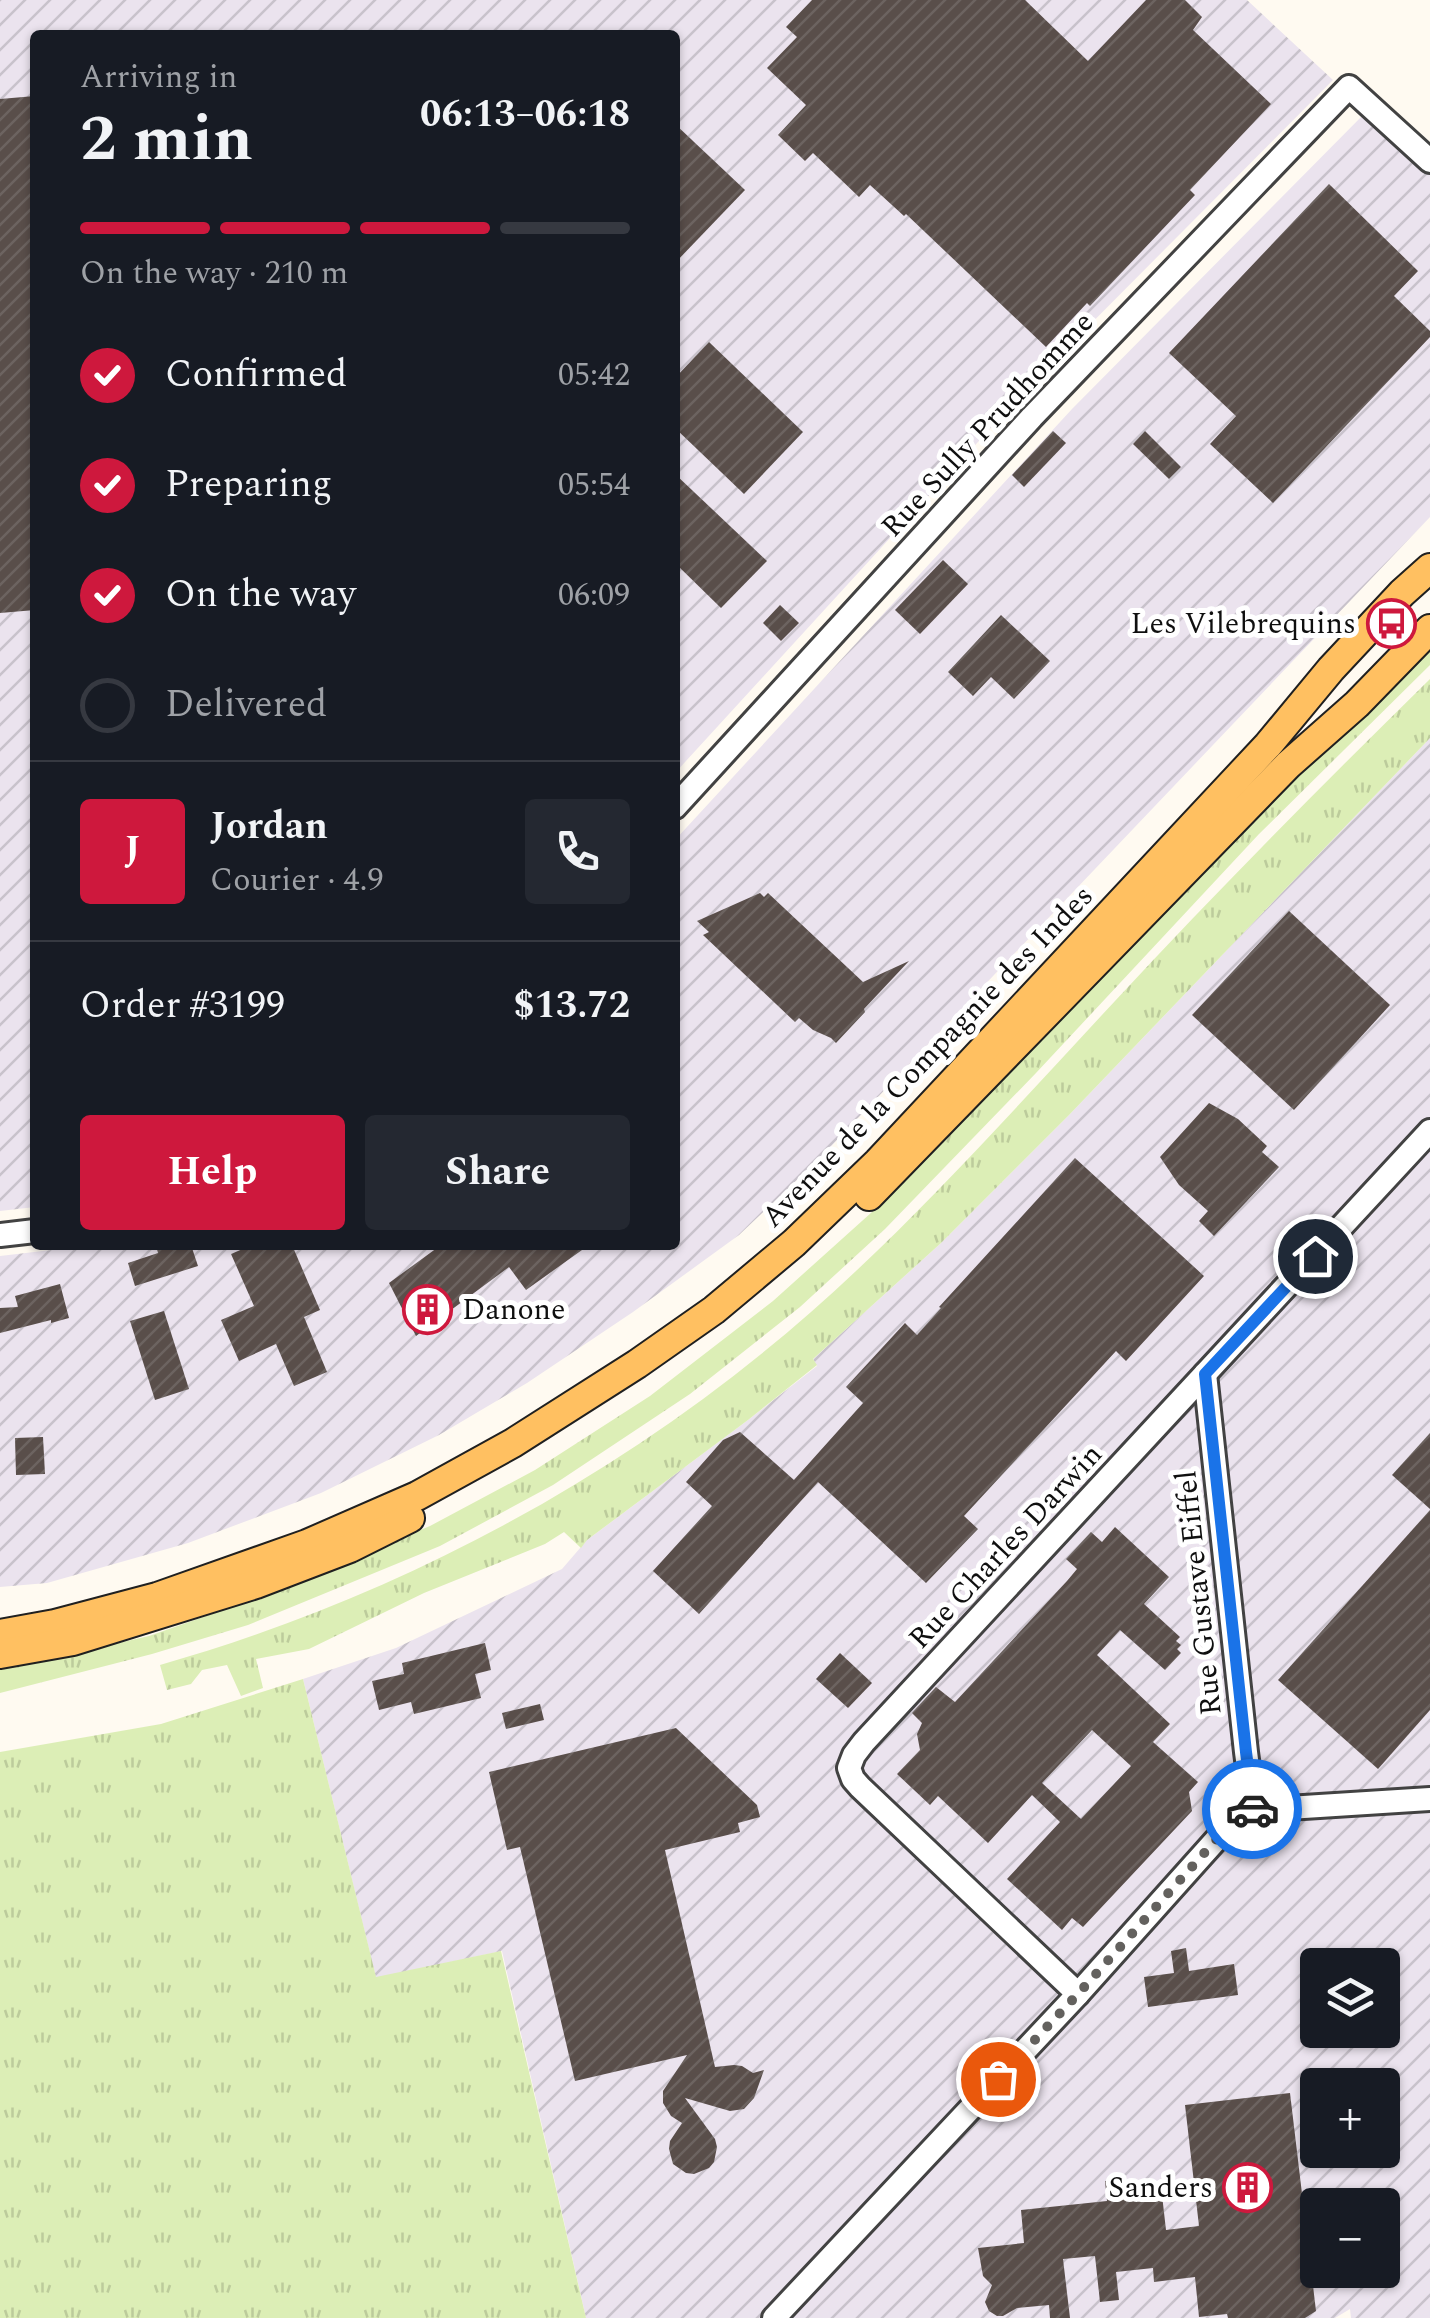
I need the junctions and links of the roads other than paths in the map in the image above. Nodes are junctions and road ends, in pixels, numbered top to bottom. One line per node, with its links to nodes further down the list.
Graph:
1 (1430, 161): 4 (street, Rue Sully Prudhomme)
2 (1430, 568): 9 (main road, Avenue de la Compagnie des Indes)
3 (1430, 628): 10 (main road, Avenue de la Compagnie des Indes)
4 (680, 802)
5 (1430, 1131): 8 (street, Rue Charles Darwin)
6 (30, 1232): 7 (street)
7 (0, 1235)
8 (1205, 1374): 12 (street, Rue Gustave Eiffel); 13 (street, Rue Charles Darwin)
9 (0, 1634)
10 (0, 1654)
11 (1430, 1799): 12 (street)
12 (1259, 1804): 13 (street)
13 (1078, 1994): 14 (street)
14 (774, 2318)

